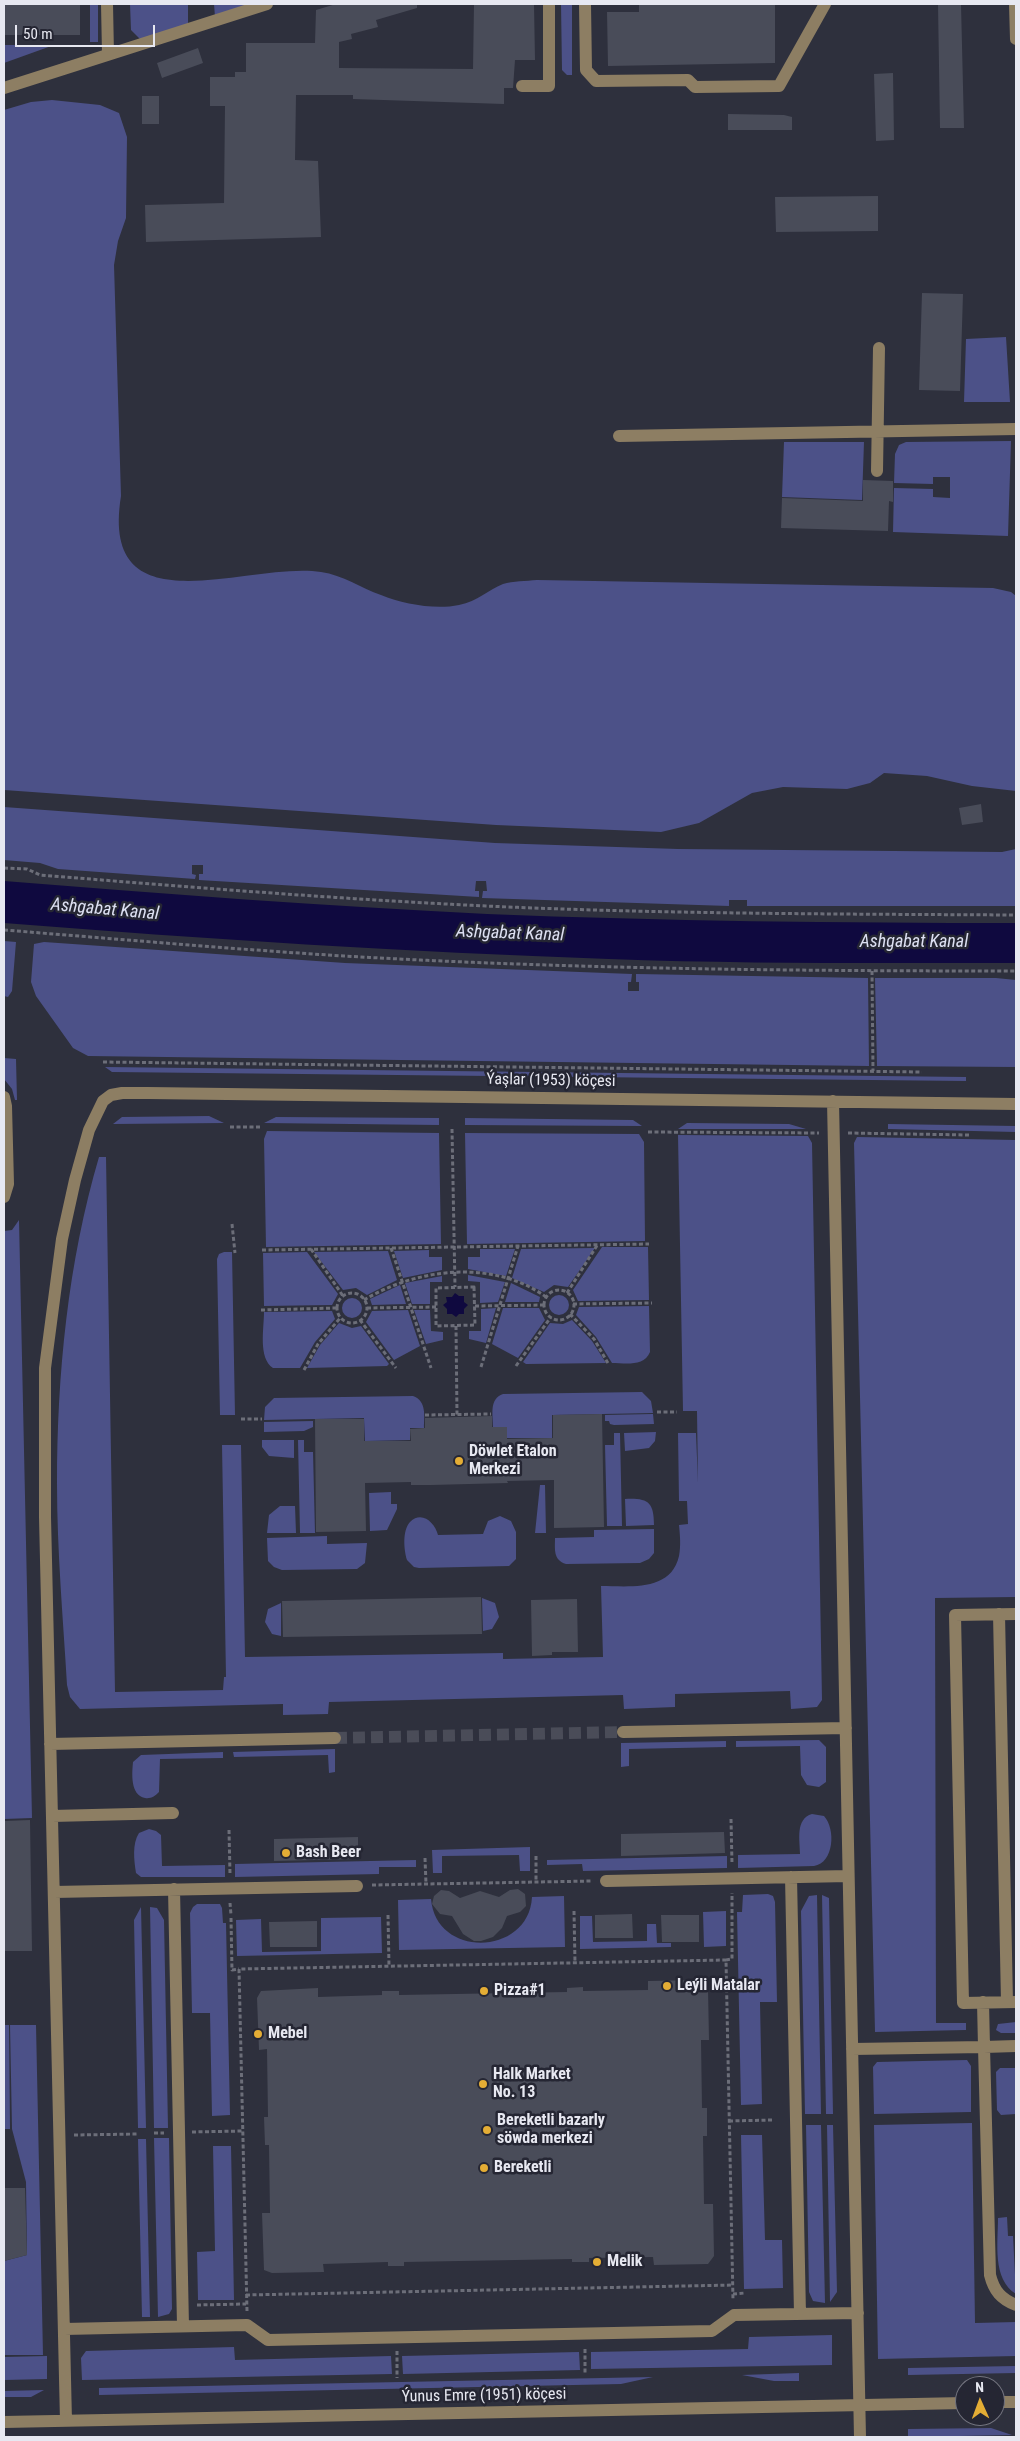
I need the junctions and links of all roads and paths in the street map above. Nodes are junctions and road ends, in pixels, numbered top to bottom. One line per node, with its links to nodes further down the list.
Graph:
1 (107, 4): 8 (street)
2 (267, 4): 8 (street)
3 (549, 4): 9 (street)
4 (585, 4): 5 (street)
5 (825, 4)
6 (1015, 4): 7 (street)
7 (1016, 39)
8 (108, 54): 10 (street)
9 (522, 86)
10 (4, 88)
11 (879, 348): 13 (street)
12 (1016, 429): 13 (street)
13 (878, 430): 14 (street); 15 (street)
14 (619, 436)
15 (877, 471)
16 (4, 868): 17 (path)
17 (1016, 915)
18 (4, 930): 19 (path)
19 (872, 971): 20 (path); 22 (path)
20 (1016, 972)
21 (103, 1062): 22 (path)
22 (873, 1071): 23 (path)
23 (922, 1072)
24 (4, 1097): 34 (street)
25 (833, 1100): 26 (street, Ýaşlar (1953) köçesi); 82 (street); 85 (street, Ýaşlar (1953) köçesi)
26 (1016, 1104)
27 (230, 1127): 28 (path)
28 (261, 1127)
29 (452, 1129): 39 (path)
30 (648, 1132): 31 (path)
31 (806, 1133)
32 (859, 1133): 33 (path)
33 (970, 1135)
34 (4, 1198)
35 (232, 1224): 43 (path)
36 (598, 1244): 37 (path); 38 (path); 48 (path)
37 (649, 1244)
38 (518, 1246): 39 (path); 45 (path)
39 (454, 1247): 40 (path); 44 (path)
40 (391, 1248): 41 (path); 46 (path)
41 (310, 1249): 42 (path); 49 (path)
42 (262, 1250)
43 (235, 1253)
44 (455, 1272): 45 (path); 46 (path); 47 (path)
45 (508, 1280): 50 (path); 57 (path)
46 (402, 1282): 51 (path); 58 (path)
47 (455, 1288): 55 (path); 56 (path)
48 (567, 1293): 50 (path); 53 (path)
49 (343, 1296): 51 (path); 59 (path)
50 (546, 1297): 54 (path)
51 (364, 1300): 60 (path)
52 (652, 1303): 53 (path)
53 (573, 1304): 62 (path)
54 (544, 1305): 57 (path); 63 (path)
55 (436, 1306): 58 (path); 66 (path)
56 (475, 1306): 57 (path); 66 (path)
57 (500, 1306): 69 (path)
58 (410, 1307): 60 (path); 71 (path)
59 (337, 1308): 61 (path); 64 (path)
60 (367, 1308): 65 (path)
61 (261, 1310)
62 (570, 1314): 63 (path); 67 (path)
63 (550, 1316): 68 (path)
64 (341, 1317): 65 (path); 72 (path)
65 (360, 1320): 70 (path)
66 (456, 1326): 77 (path)
67 (609, 1365)
68 (516, 1366)
69 (482, 1367)
70 (396, 1368)
71 (431, 1368)
72 (304, 1370)
73 (657, 1412): 74 (path)
74 (677, 1412)
75 (491, 1414): 77 (path)
76 (425, 1415): 77 (path)
77 (457, 1415)
78 (241, 1419): 79 (path)
79 (262, 1419)
80 (999, 1614): 81 (street); 110 (street); 111 (street)
81 (1016, 1614)
82 (846, 1728): 83 (street); 94 (street)
83 (623, 1732)
84 (335, 1738): 85 (street)
85 (50, 1744): 87 (street)
86 (172, 1813): 87 (street)
87 (52, 1816): 101 (street)
88 (732, 1820): 92 (path)
89 (229, 1830): 93 (path)
90 (536, 1856): 97 (path)
91 (425, 1858): 98 (path)
92 (732, 1862)
93 (230, 1872)
94 (848, 1876): 95 (street); 114 (street)
95 (791, 1877): 96 (street); 131 (street)
96 (606, 1880): 97 (path)
97 (536, 1882): 98 (path)
98 (426, 1884): 99 (path)
99 (357, 1886): 100 (street)
100 (174, 1889): 101 (street); 134 (street)
101 (54, 1892): 122 (street)
102 (731, 1908): 106 (path)
103 (574, 1911): 107 (path)
104 (388, 1915): 108 (path)
105 (231, 1918): 109 (path)
106 (726, 1960): 107 (path); 116 (path)
107 (575, 1963): 108 (path)
108 (389, 1966): 109 (path)
109 (239, 1969): 117 (path)
110 (984, 2002): 111 (street); 113 (street)
111 (1012, 2002)
112 (1016, 2046): 113 (street)
113 (984, 2047): 114 (street); 129 (street)
114 (852, 2049): 130 (street)
115 (773, 2120): 116 (path)
116 (730, 2121): 123 (path)
117 (243, 2131): 118 (path); 126 (path)
118 (199, 2132)
119 (154, 2133): 120 (path)
120 (168, 2133)
121 (138, 2134): 122 (path)
122 (60, 2135): 135 (street)
123 (733, 2285): 125 (path); 126 (path)
124 (745, 2293): 125 (path)
125 (733, 2294): 132 (path)
126 (246, 2295): 127 (path)
127 (246, 2304): 128 (path); 133 (path)
128 (196, 2305)
129 (1016, 2305)
130 (858, 2312): 131 (street); 141 (street)
131 (800, 2314): 132 (street)
132 (734, 2315): 133 (street)
133 (247, 2325): 134 (street)
134 (183, 2326): 135 (street)
135 (64, 2329): 142 (street)
136 (585, 2352): 138 (path)
137 (397, 2356): 139 (path)
138 (586, 2374)
139 (397, 2378)
140 (955, 2402): 141 (street, Ýunus Emre (1951) köçesi)
141 (859, 2404): 142 (street, Ýunus Emre (1951) köçesi); 144 (street)
142 (66, 2421): 143 (street, Ýunus Emre (1951) köçesi)
143 (4, 2422)
144 (860, 2437)

